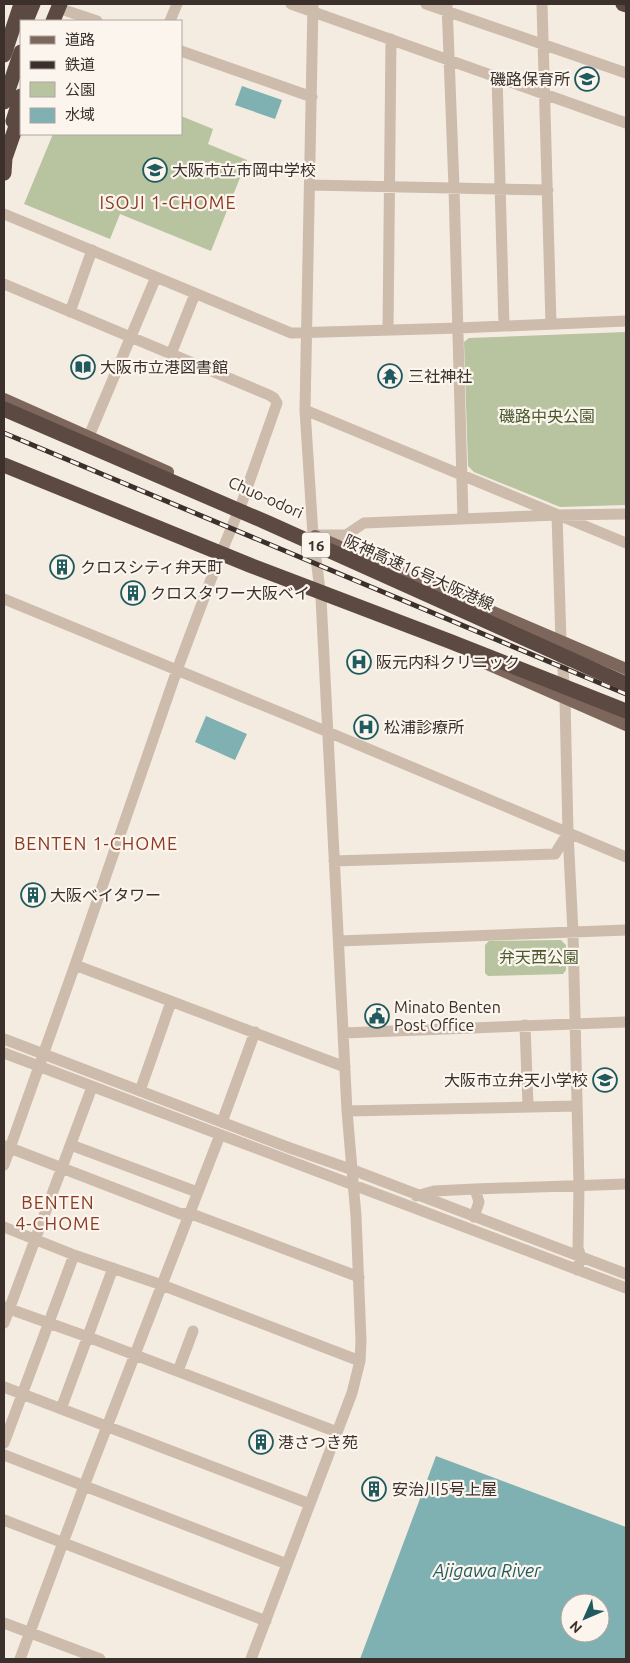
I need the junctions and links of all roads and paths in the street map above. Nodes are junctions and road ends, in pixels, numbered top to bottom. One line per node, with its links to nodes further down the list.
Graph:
1 (21, 4): 24 (highway)
2 (32, 4): 14 (highway)
3 (38, 4): 15 (highway)
4 (54, 4): 16 (highway)
5 (176, 4): 19 (street)
6 (291, 4): 11 (street)
7 (426, 4): 12 (street)
8 (542, 4): 22 (street)
9 (623, 4): 10 (highway)
10 (626, 5)
11 (313, 8): 21 (street); 31 (street)
12 (447, 8): 22 (street); 26 (street)
13 (65, 10): 17 (highway); 18 (street)
14 (26, 20)
15 (32, 20)
16 (48, 20)
17 (54, 20)
18 (94, 20)
19 (170, 20)
20 (20, 39): 29 (highway)
21 (391, 39): 26 (street); 40 (street)
22 (543, 46): 27 (street); 30 (street)
23 (182, 51): 31 (street)
24 (4, 55)
25 (20, 55): 33 (highway)
26 (449, 60): 28 (street); 41 (street)
27 (626, 73)
28 (497, 76): 30 (street); 42 (street)
29 (4, 86)
30 (545, 94): 35 (street); 43 (street)
31 (312, 97): 39 (street)
32 (20, 100): 37 (highway)
33 (4, 102)
34 (20, 115): 37 (highway)
35 (626, 123)
36 (22, 135): 38 (highway)
37 (4, 159)
38 (4, 184)
39 (310, 185): 40 (street); 55 (street)
40 (390, 186): 41 (street); 54 (street)
41 (454, 187): 42 (street); 53 (street)
42 (500, 188): 43 (street); 52 (street)
43 (548, 190): 51 (street)
44 (4, 214): 45 (street)
45 (92, 250): 46 (street); 49 (street)
46 (156, 277): 48 (street); 56 (street)
47 (4, 284): 49 (street)
48 (196, 294): 55 (street); 57 (street)
49 (70, 312): 56 (street)
50 (626, 321): 51 (street)
51 (551, 324): 52 (street)
52 (504, 326): 53 (street)
53 (459, 328): 54 (street); 64 (street)
54 (388, 330): 55 (street)
55 (306, 333): 60 (street)
56 (130, 337): 57 (street); 61 (street)
57 (171, 354): 65 (street)
58 (4, 399): 61 (main road, Chuo-odori)
59 (4, 408): 77 (highway, 阪神高速16号大阪港線 / 16, bridge)
60 (305, 410): 64 (street); 69 (street)
61 (89, 436): 65 (main road, Chuo-odori)
62 (4, 465): 79 (highway, bridge)
63 (4, 473): 71 (main road)
64 (462, 476): 66 (street); 68 (street)
65 (241, 505): 69 (main road, Chuo-odori); 71 (street)
66 (557, 514): 67 (street); 68 (street); 70 (street); 74 (street)
67 (626, 514)
68 (464, 519): 69 (street)
69 (313, 535): 73 (street); 74 (main road, Chuo-odori)
70 (626, 543)
71 (219, 558): 73 (main road); 76 (street)
72 (4, 598): 76 (street)
73 (322, 598): 78 (main road); 81 (street)
74 (560, 641): 75 (main road, Chuo-odori); 78 (street)
75 (626, 669)
76 (177, 670): 81 (street); 88 (street)
77 (626, 684)
78 (565, 699): 80 (main road); 82 (street)
79 (626, 711)
80 (626, 725)
81 (328, 732): 82 (street); 84 (street)
82 (568, 833): 83 (street); 84 (street); 86 (street)
83 (626, 858)
84 (334, 861): 87 (street)
85 (626, 930): 86 (street)
86 (573, 933): 87 (street); 91 (street)
87 (339, 941): 94 (street)
88 (75, 965): 89 (street); 97 (street)
89 (171, 1002): 93 (street); 101 (street)
90 (626, 1022): 91 (street)
91 (574, 1024): 92 (street); 103 (street)
92 (524, 1025): 94 (street); 102 (street)
93 (255, 1032): 99 (street); 105 (street)
94 (343, 1033): 99 (street)
95 (4, 1039): 97 (street)
96 (4, 1053): 98 (street)
97 (43, 1054): 98 (street); 101 (street)
98 (39, 1067): 100 (street); 108 (street)
99 (345, 1067): 104 (street)
100 (92, 1087): 106 (street); 107 (street)
101 (140, 1091): 105 (street)
102 (528, 1106): 103 (street); 104 (street)
103 (577, 1106): 114 (street)
104 (347, 1111): 111 (street)
105 (222, 1122): 111 (street)
106 (220, 1135): 113 (street); 116 (street)
107 (71, 1145): 110 (street); 116 (street)
108 (7, 1147): 109 (street); 110 (street)
109 (4, 1165)
110 (62, 1168): 118 (street); 121 (street)
111 (353, 1170): 113 (street); 117 (street)
112 (626, 1184): 114 (street)
113 (354, 1185): 125 (street); 127 (street)
114 (579, 1185): 115 (street); 123 (street)
115 (474, 1189): 117 (street); 119 (street)
116 (197, 1192): 118 (street)
117 (416, 1196): 119 (street)
118 (190, 1213): 127 (street); 128 (street)
119 (474, 1217): 123 (street)
120 (4, 1227): 121 (street)
121 (35, 1239): 122 (street); 130 (street)
122 (74, 1255): 124 (street); 132 (street)
123 (581, 1257): 125 (street); 126 (street)
124 (113, 1268): 128 (street); 134 (street)
125 (577, 1270): 129 (street)
126 (626, 1274)
127 (359, 1277): 136 (street)
128 (162, 1285): 135 (street); 136 (street)
129 (626, 1288)
130 (6, 1308): 131 (street); 132 (street)
131 (4, 1324)
132 (49, 1324): 134 (street); 139 (street)
133 (193, 1331): 137 (street)
134 (88, 1337): 135 (street); 140 (street)
135 (135, 1355): 137 (street); 141 (street)
136 (360, 1361): 142 (street)
137 (178, 1371): 142 (street)
138 (4, 1388): 139 (street)
139 (22, 1395): 140 (street); 143 (street)
140 (61, 1409): 141 (street)
141 (108, 1426): 145 (street); 146 (street)
142 (337, 1432): 146 (street)
143 (4, 1443)
144 (4, 1455): 145 (street)
145 (84, 1486): 148 (street); 149 (street)
146 (310, 1504): 149 (street)
147 (4, 1520): 148 (street)
148 (63, 1544): 150 (street); 152 (street)
149 (287, 1564): 150 (street)
150 (266, 1621): 155 (street)
151 (4, 1623): 152 (street)
152 (30, 1633): 153 (street); 154 (street)
153 (20, 1659)
154 (100, 1659)
155 (251, 1659)

